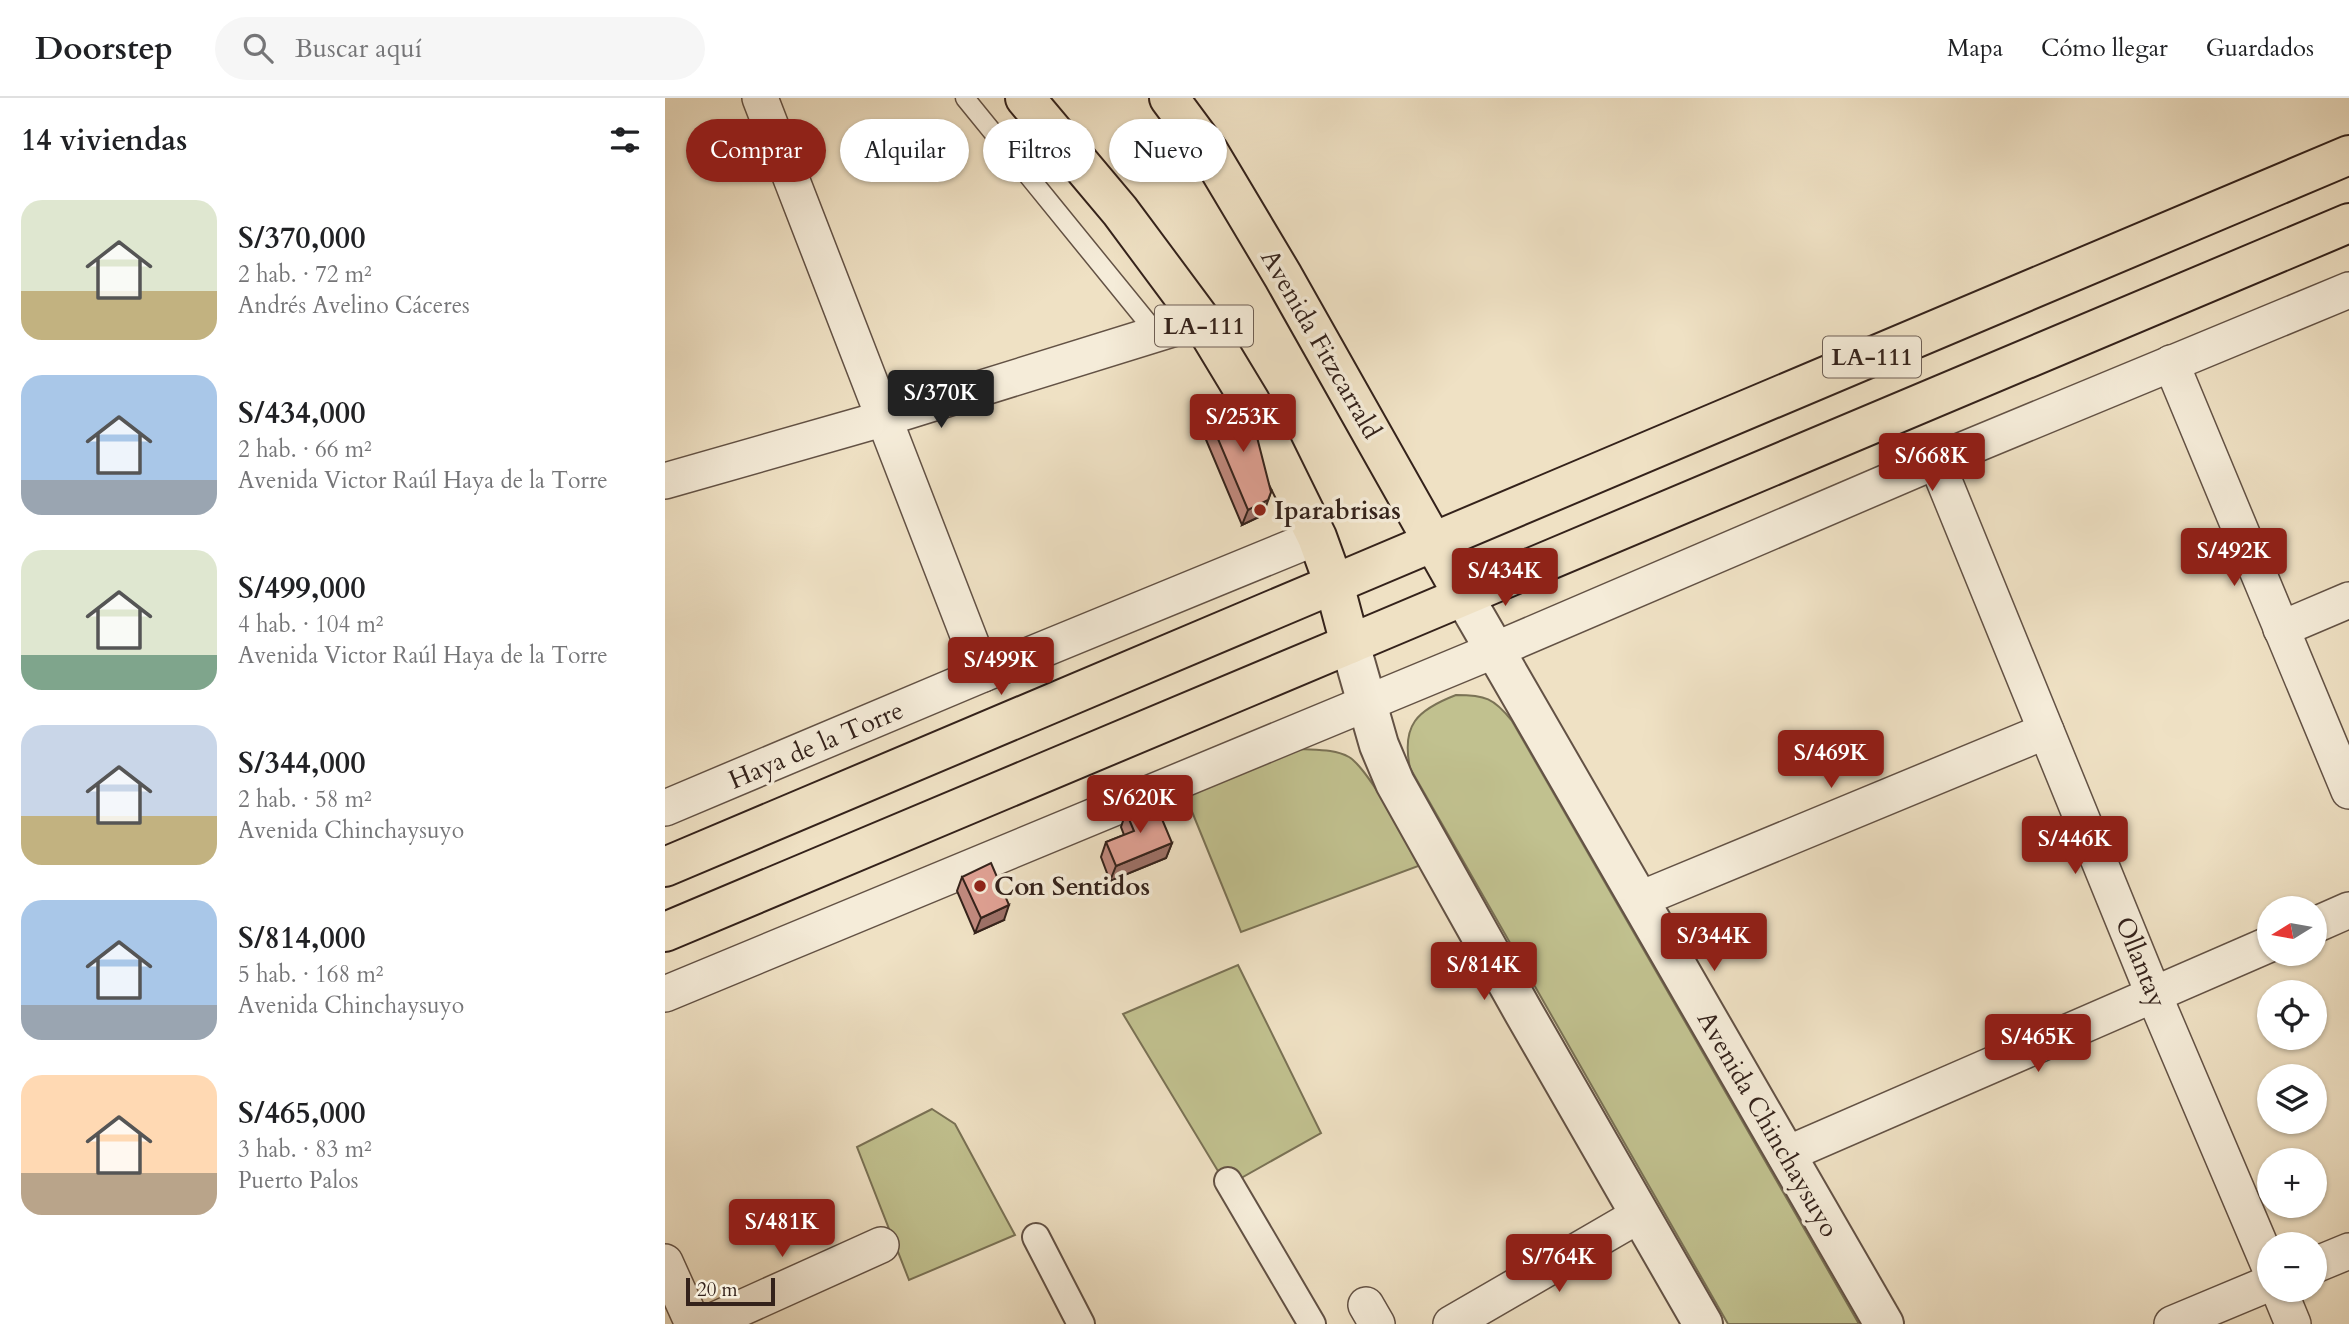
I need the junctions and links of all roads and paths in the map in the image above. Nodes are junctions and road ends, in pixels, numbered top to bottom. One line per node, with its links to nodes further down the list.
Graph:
1 (760, 98): 11 (street)
2 (965, 98): 9 (lane)
3 (1025, 98): 8 (main road, LA-111)
4 (1169, 98): 15 (main road, Avenida Fitzcarrald)
5 (2349, 155): 15 (main road, LA-111)
6 (2349, 223): 17 (main road, LA-111)
7 (2349, 290): 10 (street)
8 (1201, 320): 9 (street); 14 (main road, LA-111)
9 (1157, 334): 11 (street)
10 (2171, 363): 12 (street); 19 (street)
11 (883, 419): 13 (street); 22 (street)
12 (1935, 461): 21 (street); 24 (street, Ollantay)
13 (665, 481)
14 (1317, 537): 16 (main road, LA-111); 22 (street, Haya de la Torre)
15 (1433, 542): 16 (main road, LA-111); 17 (main road, Avenida Fitzcarrald)
16 (1334, 584): 20 (main road, LA-111); 27 (main road)
17 (1463, 595): 20 (main road, LA-111); 21 (street, Avenida Chinchaysuyo)
18 (2349, 600): 19 (street)
19 (2281, 629): 25 (street)
20 (1350, 644): 23 (street); 31 (main road)
21 (1495, 650): 23 (street); 28 (street, Avenida Chinchaysuyo)
22 (983, 674): 26 (street, Haya de la Torre)
23 (1366, 704): 34 (street); 37 (street)
24 (2046, 731): 28 (street); 33 (street, Ollantay)
25 (2349, 792)
26 (665, 808)
27 (665, 867)
28 (1638, 900): 35 (street, Avenida Chinchaysuyo)
29 (2349, 910): 30 (street)
30 (2327, 920)
31 (665, 932)
32 (2257, 949): 33 (street)
33 (2153, 993): 35 (street); 39 (street, Ollantay)
34 (665, 994)
35 (1785, 1155): 52 (street, Avenida Chinchaysuyo)
36 (1228, 1181): 49 (street)
37 (1639, 1215): 50 (street); 51 (street)
38 (1036, 1237): 48 (street)
39 (2257, 1237)
40 (881, 1245): 47 (street)
41 (2349, 1251): 42 (street)
42 (2327, 1260)
43 (665, 1262): 46 (street)
44 (2257, 1288): 53 (street)
45 (2284, 1302): 54 (street)
46 (693, 1324)
47 (706, 1324)
48 (1081, 1324)
49 (1312, 1324)
50 (1451, 1324)
51 (1703, 1324)
52 (1884, 1324)
53 (2172, 1324)
54 (2293, 1324)

